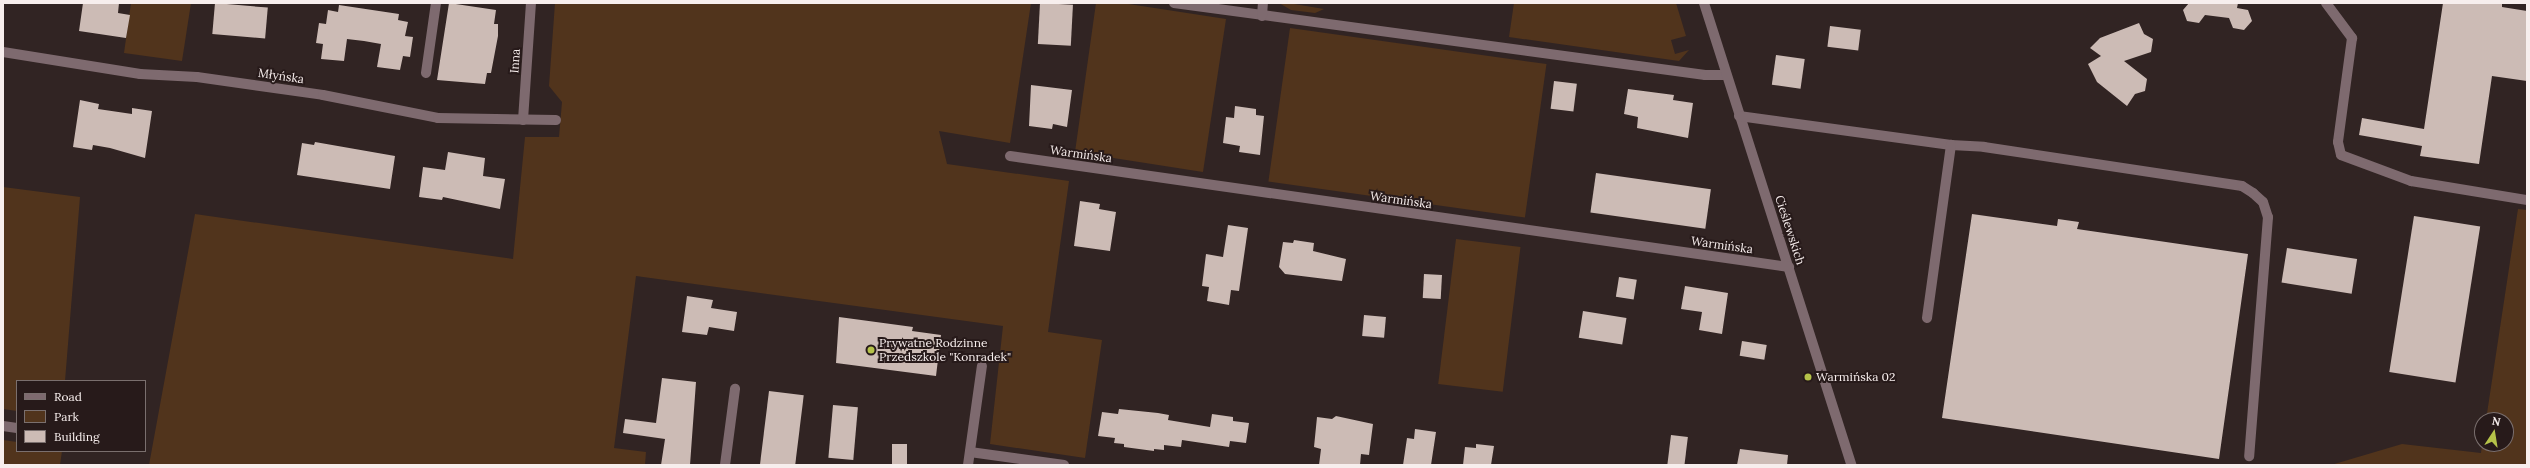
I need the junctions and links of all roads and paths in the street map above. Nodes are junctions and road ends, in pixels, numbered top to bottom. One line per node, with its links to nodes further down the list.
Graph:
1 (436, 3): 9 (street)
2 (531, 3): 12 (street, Inna)
3 (1174, 3): 7 (street)
4 (1264, 3): 7 (street)
5 (1704, 3): 10 (street, Cieślewskich)
6 (2326, 3): 16 (street)
7 (1262, 16): 10 (street)
8 (3, 52): 12 (street, Młyńska)
9 (426, 74)
10 (1726, 75): 11 (street, Cieślewskich)
11 (1739, 116): 14 (street); 17 (street, Cieślewskich)
12 (523, 120): 13 (street, Młyńska)
13 (556, 120)
14 (1951, 145): 18 (street); 24 (street)
15 (1010, 156): 17 (street, Warmińska)
16 (2527, 200)
17 (1789, 268): 28 (street, Cieślewskich)
18 (1927, 318)
19 (982, 366): 23 (street)
20 (735, 389): 25 (street)
21 (3, 426): 22 (street)
22 (16, 428)
23 (970, 452): 26 (street); 27 (street)
24 (2249, 456)
25 (725, 465)
26 (968, 465)
27 (1064, 465)
28 (1851, 465)

